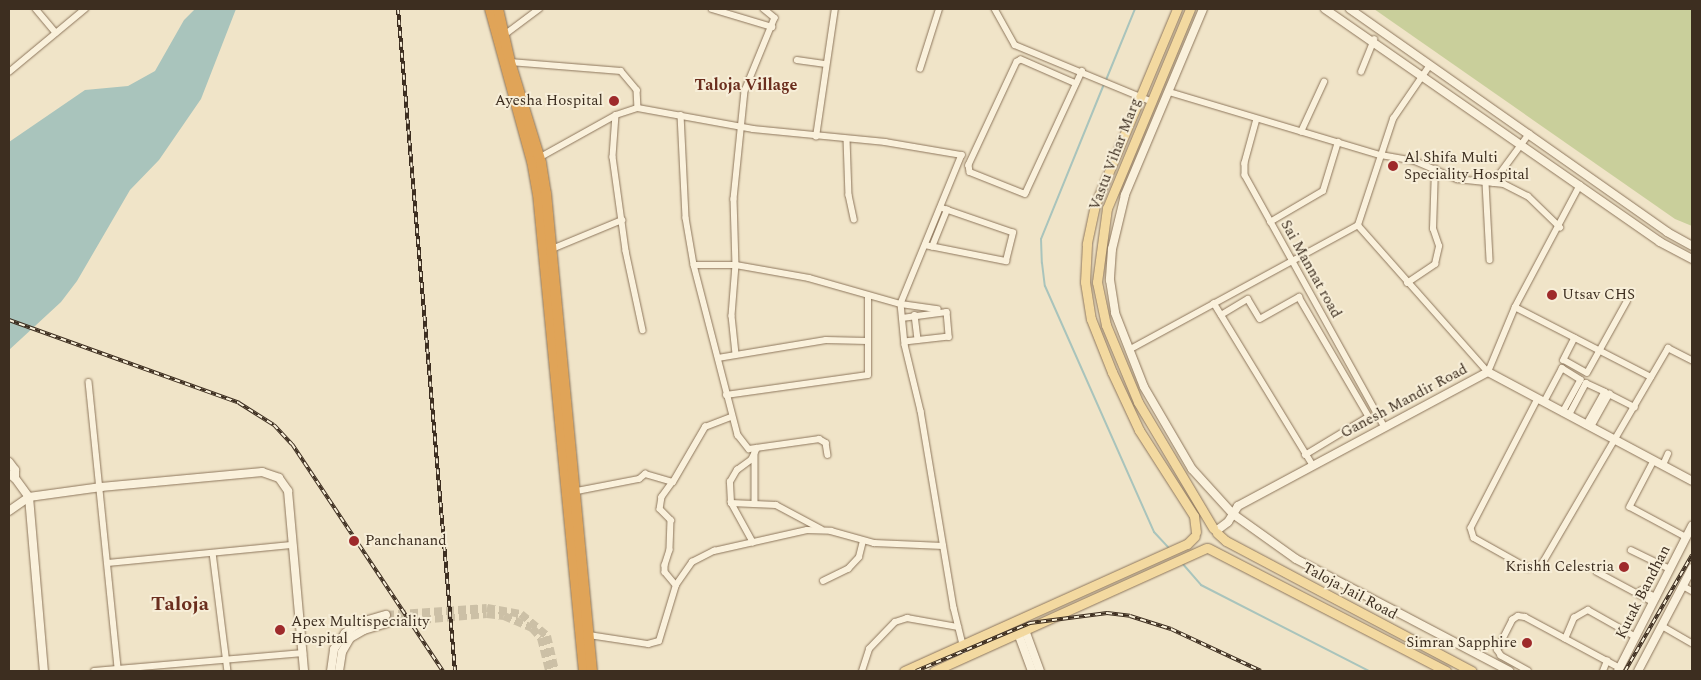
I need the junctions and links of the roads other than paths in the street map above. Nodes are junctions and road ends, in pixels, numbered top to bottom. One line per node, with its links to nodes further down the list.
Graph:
1 (36, 9): 17 (street)
2 (85, 9): 17 (street)
3 (490, 9): 18 (highway)
4 (498, 9): 18 (highway)
5 (538, 9): 18 (street)
6 (712, 9): 16 (street)
7 (764, 9): 16 (street)
8 (835, 9): 22 (street)
9 (939, 9): 24 (street)
10 (995, 9): 26 (street)
11 (1177, 9): 33 (main road)
12 (1190, 9): 35 (main road, Vastu Vihar Marg)
13 (1203, 9): 32 (street)
14 (1326, 9): 19 (street)
15 (1350, 9): 23 (street)
16 (772, 27): 40 (street)
17 (56, 33): 25 (street)
18 (500, 38): 21 (highway); 48 (highway)
19 (1374, 40): 27 (street); 28 (street)
20 (797, 60): 22 (street)
21 (510, 62): 36 (street); 48 (highway)
22 (826, 64): 43 (street)
23 (1430, 65): 28 (street); 31 (street)
24 (920, 69)
25 (9, 72)
26 (1082, 72): 30 (street); 33 (street)
27 (1361, 72)
28 (1422, 74): 34 (street); 47 (street)
29 (1324, 82): 41 (street)
30 (1076, 84): 30 (street)
31 (1466, 90): 34 (street); 42 (street)
32 (1169, 92): 39 (street); 84 (street)
33 (1139, 97): 35 (street); 121 (main road)
34 (1458, 99): 46 (street)
35 (1150, 101): 120 (main road, Vastu Vihar Marg)
36 (638, 108): 37 (street); 38 (street)
37 (616, 115): 48 (street); 56 (street)
38 (681, 115): 40 (street); 67 (street)
39 (1257, 119): 41 (street); 57 (street, Sai Mannat road)
40 (743, 127): 43 (street); 68 (street)
41 (1301, 132): 45 (street)
42 (1529, 134): 46 (street); 52 (street)
43 (816, 137): 44 (street)
44 (846, 139): 53 (street); 55 (street)
45 (1338, 142): 47 (street); 57 (street)
46 (1521, 144): 50 (street); 51 (street)
47 (1381, 155): 49 (street); 58 (street)
48 (536, 159): 63 (highway); 160 (highway)
49 (1435, 170): 50 (street); 69 (street)
50 (1490, 183): 59 (street); 65 (street)
51 (1580, 185): 54 (street); 59 (street)
52 (1629, 205): 54 (street); 61 (street)
53 (944, 209): 60 (street); 62 (street); 62 (street)
54 (1622, 215): 64 (street)
55 (854, 219)
56 (622, 220): 63 (street); 79 (street)
57 (1270, 222): 66 (street, Sai Mannat road)
58 (1358, 225): 66 (street); 69 (street)
59 (1560, 227): 74 (street)
60 (925, 245): 62 (street); 73 (street)
61 (1692, 246)
62 (932, 247)
63 (552, 249): 112 (highway)
64 (1692, 259)
65 (1490, 260)
66 (1291, 261): 72 (street); 97 (street, Sai Mannat road)
67 (694, 265): 68 (street); 87 (street)
68 (736, 265): 70 (street); 86 (street)
69 (1407, 283): 89 (street)
70 (868, 296): 73 (street); 82 (street)
71 (1627, 301): 85 (street)
72 (1214, 303): 76 (street); 84 (street)
73 (900, 304): 75 (street); 78 (street)
74 (1515, 307): 80 (street); 89 (street)
75 (938, 309)
76 (1221, 314): 101 (street); 101 (street)
77 (915, 315): 78 (street); 81 (street); 81 (street)
78 (902, 318): 83 (street)
79 (643, 330)
80 (1575, 338): 85 (street); 85 (street)
81 (918, 340): 83 (street)
82 (867, 341): 86 (street); 92 (street)
83 (905, 342): 126 (street)
84 (1129, 350): 117 (street)
85 (1599, 350): 90 (street)
86 (736, 354): 87 (street)
87 (718, 358): 92 (street)
88 (1692, 360): 90 (street)
89 (1488, 372): 93 (street, Ganesh Mandir Road); 97 (street, Ganesh Mandir Road)
90 (1651, 377): 94 (street)
91 (89, 382): 111 (street)
92 (726, 394): 96 (street)
93 (1541, 400): 95 (street, Ganesh Mandir Road); 95 (street); 99 (street)
94 (1635, 407): 98 (street); 99 (street)
95 (1566, 414): 98 (street, Ganesh Mandir Road); 98 (street)
96 (731, 418): 100 (street); 110 (street)
97 (1384, 426): 106 (street, Ganesh Mandir Road)
98 (1589, 426): 99 (street, Ganesh Mandir Road)
99 (1616, 440): 104 (street, Ganesh Mandir Road)
100 (756, 450): 103 (street); 114 (street); 115 (street)
101 (1306, 454): 106 (street)
102 (1668, 454): 107 (street)
103 (828, 455)
104 (1654, 461): 107 (street, Ganesh Mandir Road); 122 (street)
105 (9, 462): 108 (street)
106 (1313, 465): 117 (street, Ganesh Mandir Road)
107 (1663, 465): 109 (street, Ganesh Mandir Road)
108 (12, 476): 113 (street)
109 (1692, 481)
110 (673, 482): 112 (street); 135 (street)
111 (101, 487): 113 (street); 125 (street); 130 (street)
112 (576, 491): 143 (highway)
113 (29, 497): 116 (street); 154 (street)
114 (732, 503): 115 (street); 124 (street)
115 (756, 504): 119 (street)
116 (9, 511)
117 (1234, 514): 120 (street, Ganesh Mandir Road); 169 (street)
118 (1692, 526): 122 (street, Kutak Bandhan)
119 (822, 531): 123 (street); 124 (street)
120 (1216, 531): 121 (main road); 127 (main road); 168 (main road, Taloja Jail Road)
121 (1196, 534): 127 (main road); 147 (main road)
122 (1686, 538): 132 (street, Kutak Bandhan)
123 (863, 541): 126 (street); 134 (street)
124 (753, 543): 135 (street)
125 (293, 545): 129 (street); 148 (street)
126 (943, 546): 140 (street)
127 (1207, 548): 142 (main road); 167 (main road, Taloja Jail Road)
128 (1631, 550): 132 (street)
129 (213, 553): 130 (street); 150 (street)
130 (108, 562): 152 (street)
131 (1692, 568): 136 (street)
132 (1670, 570): 139 (street, Kutak Bandhan)
133 (1596, 572): 139 (street)
134 (823, 581)
135 (676, 585): 143 (street)
136 (1683, 586): 138 (street); 141 (street)
137 (1641, 590): 139 (street)
138 (1692, 591)
139 (1654, 600): 144 (street, Kutak Bandhan)
140 (958, 626): 147 (street); 162 (street)
141 (1662, 626): 146 (street); 172 (street)
142 (1021, 631): 149 (main road); 165 (street); 166 (street)
143 (589, 635): 161 (highway)
144 (1636, 637): 145 (street); 153 (street, Kutak Bandhan)
145 (1565, 639): 151 (street); 170 (street)
146 (1692, 643)
147 (961, 646): 149 (street); 163 (main road)
148 (303, 653): 150 (street); 157 (street)
149 (966, 656): 164 (main road)
150 (228, 660): 152 (street); 156 (street)
151 (1607, 661): 153 (street); 171 (street)
152 (118, 669): 155 (street)
153 (1619, 670)
154 (44, 671)
155 (94, 671)
156 (228, 671)
157 (304, 671)
158 (331, 671): 159 (street)
159 (339, 671)
160 (584, 671)
161 (592, 671)
162 (862, 671)
163 (904, 671)
164 (934, 671)
165 (1032, 671)
166 (1040, 671)
167 (1446, 671)
168 (1472, 671)
169 (1509, 671)
170 (1528, 671)
171 (1603, 671)
172 (1638, 671)

